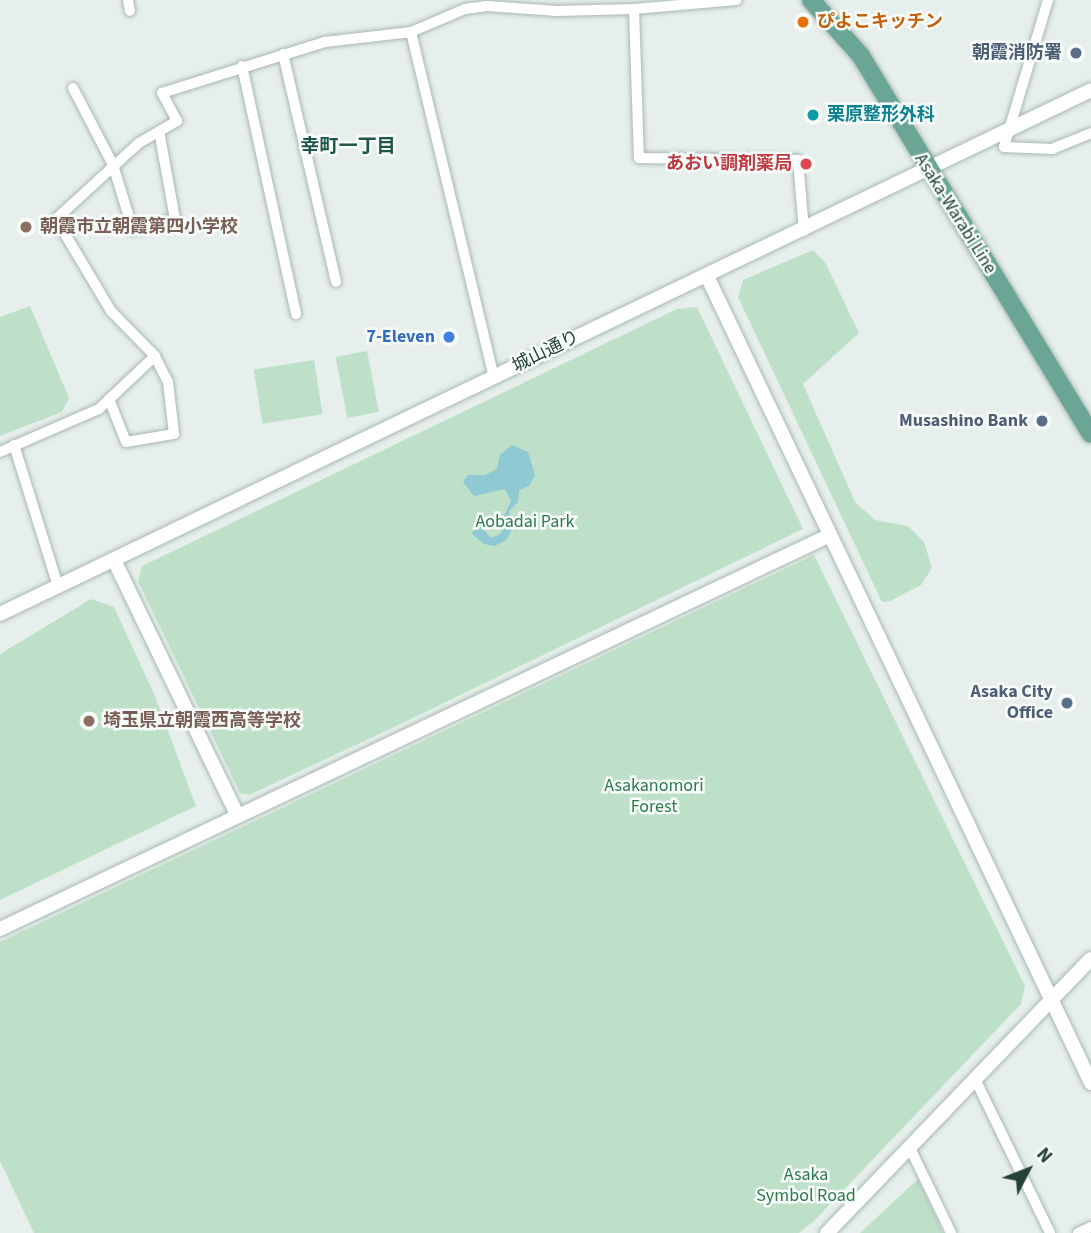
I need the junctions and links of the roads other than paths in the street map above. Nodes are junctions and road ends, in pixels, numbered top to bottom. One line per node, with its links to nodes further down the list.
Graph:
1 (737, 0): 4 (street)
2 (811, 0): 14 (main road, Asaka-Warabi Line)
3 (1048, 0): 11 (street)
4 (634, 9): 5 (street); 15 (street)
5 (411, 32): 6 (street); 20 (street)
6 (282, 54): 7 (street); 17 (street)
7 (242, 66): 10 (street); 18 (street)
8 (73, 88): 13 (street)
9 (1091, 90): 11 (street, 城山通り)
10 (159, 131): 13 (street); 13 (street)
11 (1006, 132): 12 (street); 14 (street, 城山通り)
12 (1091, 133)
13 (113, 165): 19 (street)
14 (927, 169): 15 (street, 城山通り); 22 (main road, Asaka-Warabi Line)
15 (804, 230): 16 (street, 城山通り)
16 (707, 276): 20 (street, 城山通り); 25 (street)
17 (336, 282)
18 (296, 314)
19 (155, 356): 21 (street); 21 (street)
20 (494, 377): 26 (street, 城山通り)
21 (109, 399): 23 (street)
22 (1091, 434)
23 (14, 445): 24 (street); 27 (street)
24 (0, 452)
25 (830, 534): 29 (street); 32 (street)
26 (114, 560): 27 (street, 城山通り); 29 (street)
27 (58, 586): 28 (street, 城山通り)
28 (0, 614)
29 (238, 816): 30 (street)
30 (0, 929)
31 (1091, 959): 32 (street)
32 (1052, 998): 33 (street); 34 (street)
33 (976, 1081): 35 (street); 39 (street)
34 (1091, 1083)
35 (910, 1148): 37 (street); 38 (street)
36 (1091, 1227): 40 (street)
37 (827, 1233)
38 (951, 1233)
39 (1050, 1233)
40 (1078, 1233)

